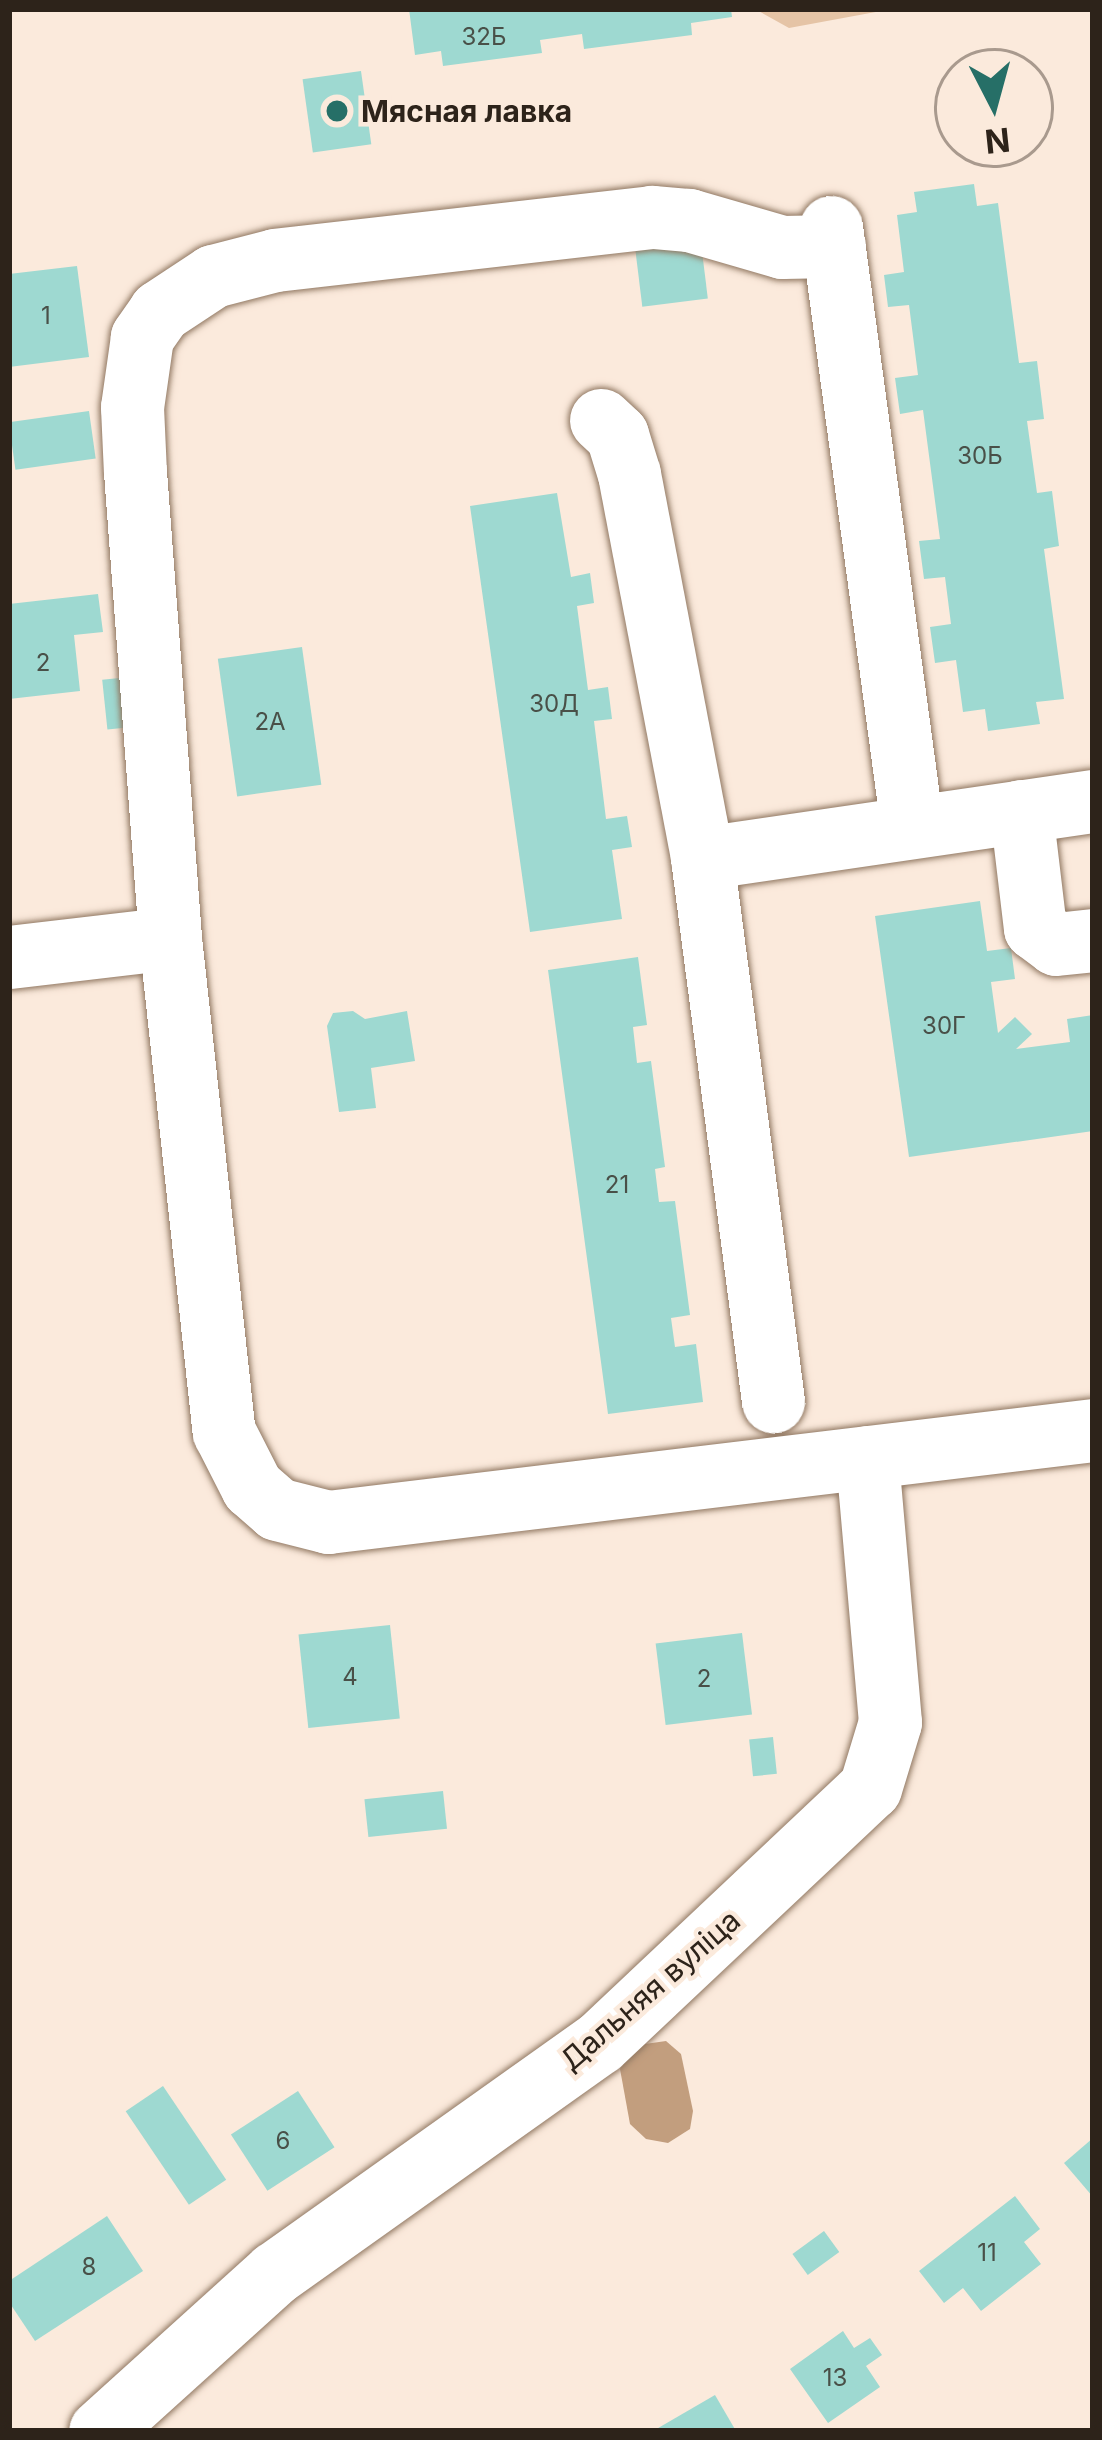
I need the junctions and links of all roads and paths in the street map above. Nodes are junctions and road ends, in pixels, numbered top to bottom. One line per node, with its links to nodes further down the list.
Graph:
1 (601, 420): 5 (street)
2 (1093, 801): 3 (street)
3 (1021, 811): 4 (street); 7 (street)
4 (912, 827): 5 (street); 6 (street)
5 (702, 858): 9 (street)
6 (170, 938): 8 (street); 11 (street)
7 (1093, 940)
8 (9, 957)
9 (773, 1401)
10 (1093, 1430): 11 (street)
11 (867, 1457): 12 (street, Дальняя вуліца)
12 (100, 2431)

